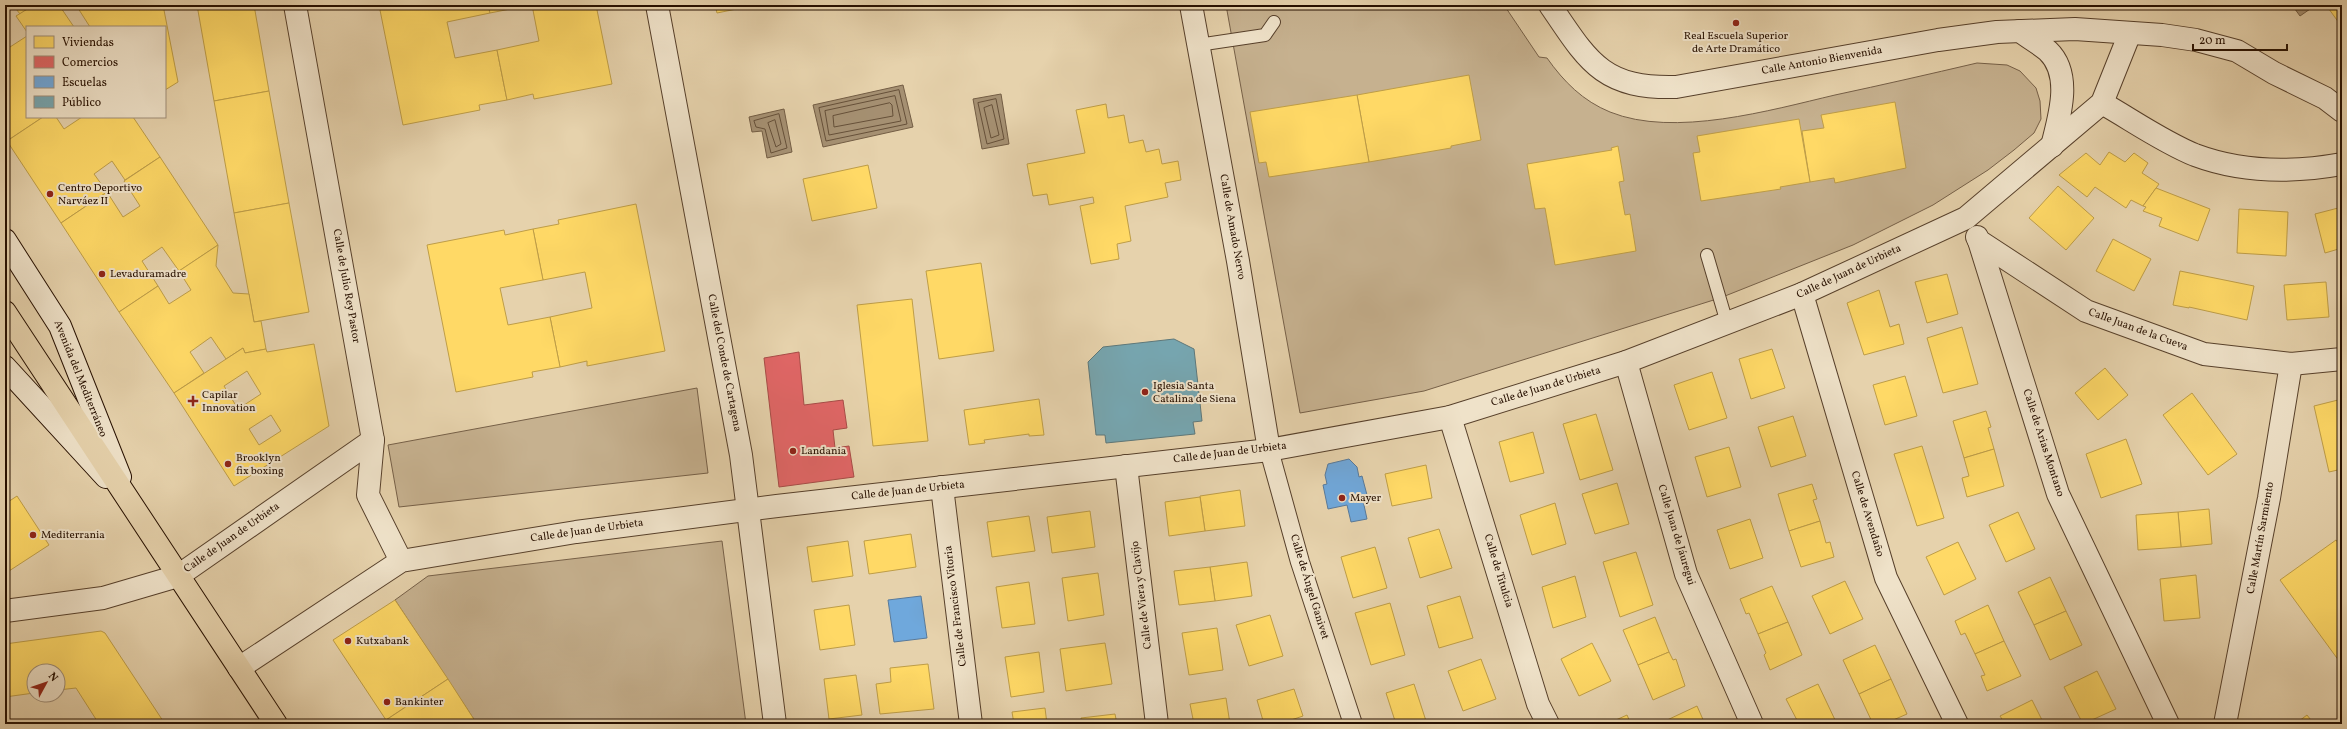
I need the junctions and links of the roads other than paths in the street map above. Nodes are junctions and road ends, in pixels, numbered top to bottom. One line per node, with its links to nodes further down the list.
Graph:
1 (295, 5): 25 (street, Calle de Julio Rey Pastor)
2 (657, 5): 30 (street, Calle del Conde de Cartagena)
3 (1191, 5): 8 (street, Calle de Amado Nervo)
4 (1550, 5): 6 (street, Calle Antonio Bienvenida)
5 (1274, 22): 8 (lane)
6 (2020, 31): 7 (street, Calle Antonio Bienvenida); 11 (street)
7 (2130, 33): 9 (street, Calle de Juan de Urbieta); 10 (street, Calle Antonio Bienvenida)
8 (1198, 45): 26 (street, Calle de Amado Nervo)
9 (2102, 103): 11 (street, Calle de Juan de Urbieta); 12 (street)
10 (2342, 111)
11 (2052, 146): 13 (street, Calle de Juan de Urbieta)
12 (2342, 164)
13 (1966, 218): 15 (street, Calle Juan de la Cueva); 17 (street, Calle de Juan de Urbieta)
14 (5, 240): 29 (street, Avenida del Mediterráneo)
15 (1979, 241): 22 (street, Calle Juan de la Cueva); 44 (street, Calle de Arias Montano)
16 (1707, 255): 19 (lane)
17 (1802, 294): 19 (street, Calle de Juan de Urbieta); 43 (street, Calle de Avendaño)
18 (5, 312): 29 (main road, Avenida del Mediterráneo)
19 (1727, 323): 21 (street, Calle de Juan de Urbieta)
20 (2342, 359): 22 (street, Calle Juan de la Cueva)
21 (1626, 362): 24 (street, Calle de Juan de Urbieta); 42 (street, Calle Juan de Jáuregui)
22 (2291, 364): 35 (street, Calle Martín Sarmiento)
23 (5, 367): 29 (street, Avenida del Mediterráneo)
24 (1450, 417): 26 (street, Calle de Juan de Urbieta); 41 (street, Calle de Titulcia)
25 (373, 440): 31 (street, Calle de Julio Rey Pastor); 32 (street, Calle de Juan de Urbieta)
26 (1269, 450): 27 (street, Calle de Juan de Urbieta); 40 (street, Calle de Ángel Ganivet)
27 (1126, 466): 28 (street, Calle de Juan de Urbieta); 39 (street, Calle de Viera y Clavijo)
28 (942, 488): 30 (street, Calle de Juan de Urbieta); 38 (street, Calle de Francisco Vitoria)
29 (130, 503): 32 (main road, Avenida del Mediterráneo)
30 (748, 510): 31 (street, Calle de Juan de Urbieta); 37 (street, Calle del Conde de Cartagena)
31 (401, 561): 34 (street, Calle de Juan de Urbieta)
32 (178, 576): 33 (street, Calle de Juan de Urbieta); 34 (main road, Avenida del Mediterráneo)
33 (5, 612)
34 (239, 668): 36 (main road, Avenida del Mediterráneo)
35 (2227, 718): 45 (street, Calle Martín Sarmiento)
36 (276, 724)
37 (775, 724)
38 (971, 724)
39 (1157, 724)
40 (1353, 724)
41 (1548, 724)
42 (1752, 724)
43 (1957, 724)
44 (2168, 724)
45 (2211, 724)

